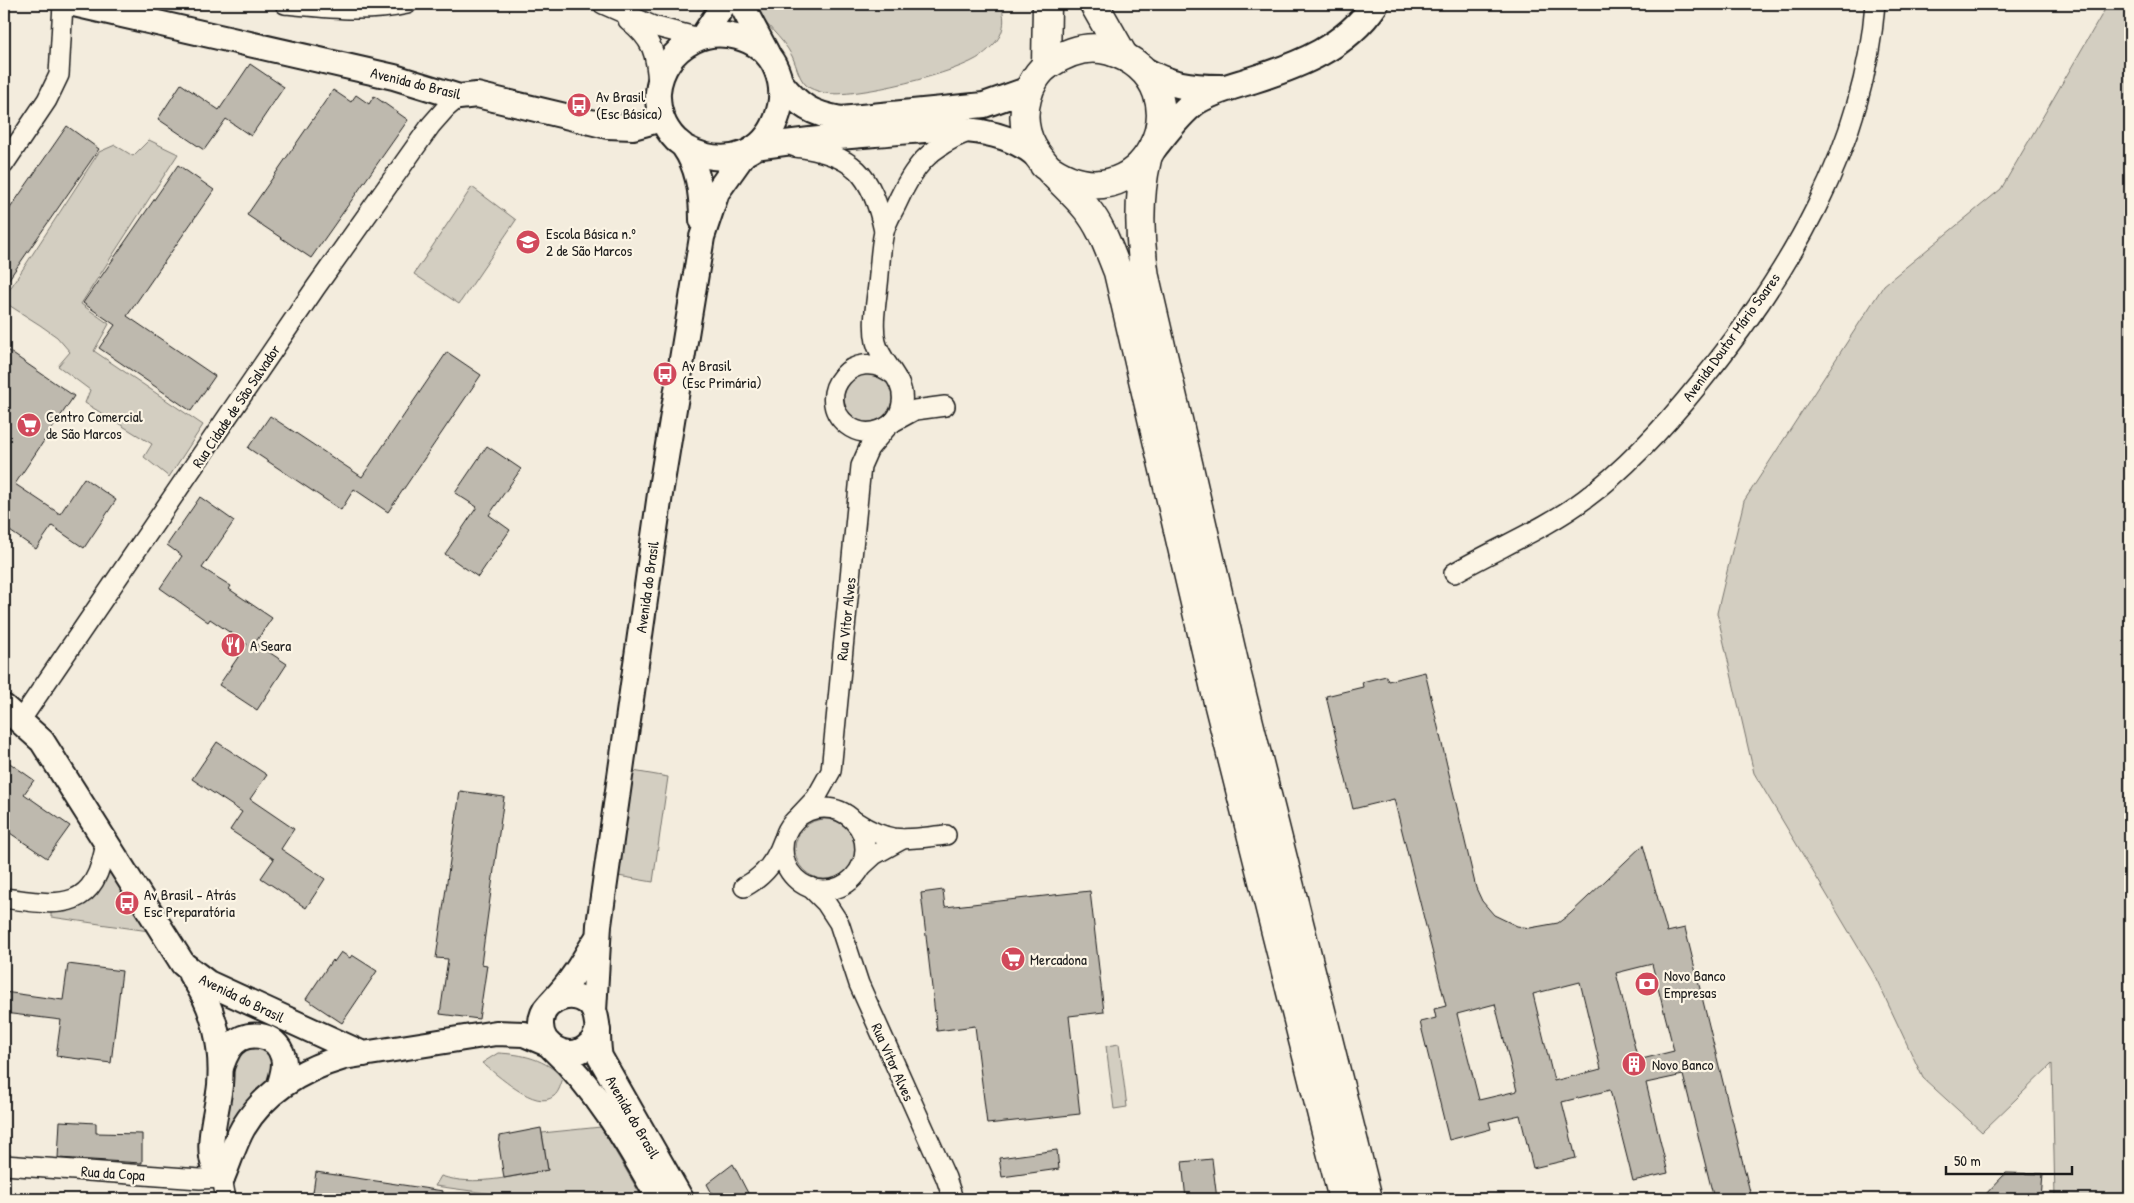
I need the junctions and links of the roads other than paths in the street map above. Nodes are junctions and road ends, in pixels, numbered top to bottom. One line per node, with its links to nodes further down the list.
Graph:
1 (63, 4): 27 (street)
2 (74, 4): 20 (street, Avenida do Brasil)
3 (285, 4): 4 (street)
4 (407, 4)
5 (724, 4): 12 (street)
6 (741, 4): 13 (street)
7 (1047, 4): 15 (main road)
8 (1094, 4): 14 (main road)
9 (1375, 4): 17 (main road)
10 (1875, 4): 36 (street, Avenida Doutor Mário Soares)
11 (608, 6): 12 (street); 19 (street)
12 (701, 37): 13 (street); 19 (street)
13 (771, 61): 16 (street)
14 (1133, 62): 15 (main road); 17 (main road); 25 (main road)
15 (1046, 66): 18 (main road)
16 (781, 83): 18 (street); 24 (street)
17 (1224, 88): 25 (main road)
18 (1029, 89): 26 (main road)
19 (658, 90): 21 (street)
20 (460, 97): 21 (street, Avenida do Brasil); 37 (street, Rua Cidade de São Salvador)
21 (662, 119): 23 (street, Avenida do Brasil)
22 (969, 131): 24 (street); 26 (street); 28 (street, Rua Vitor Alves)
23 (684, 147): 24 (street); 29 (street, Avenida do Brasil)
24 (757, 148): 28 (street, Rua Vitor Alves); 29 (street, Avenida do Brasil)
25 (1150, 153): 26 (main road); 63 (main road)
26 (1040, 161): 62 (main road)
27 (4, 164)
28 (884, 231): 30 (street, Rua Vitor Alves)
29 (702, 237): 49 (street, Avenida do Brasil)
30 (874, 328): 31 (street, Rua Vitor Alves); 32 (street, Rua Vitor Alves)
31 (846, 372): 32 (street); 33 (street, Rua Vitor Alves)
32 (897, 379): 34 (street, Rua Vitor Alves); 34 (street)
33 (842, 420): 34 (street); 35 (street, Rua Vitor Alves)
34 (890, 424): 35 (street, Rua Vitor Alves)
35 (861, 466): 38 (street, Rua Vitor Alves)
36 (1454, 573)
37 (12, 714): 44 (street, Avenida do Brasil)
38 (831, 771): 39 (street, Rua Vitor Alves); 40 (street, Rua Vitor Alves)
39 (800, 815): 40 (street); 42 (street, Rua Vitor Alves)
40 (851, 818): 43 (street); 45 (street, Rua Vitor Alves)
41 (946, 835): 43 (street)
42 (784, 840): 46 (street, Rua Vitor Alves); 46 (street)
43 (901, 840): 45 (street)
44 (106, 842): 47 (street); 50 (street, Avenida do Brasil)
45 (858, 871): 46 (street); 48 (street, Rua Vitor Alves)
46 (806, 885): 48 (street, Rua Vitor Alves)
47 (4, 898)
48 (839, 923): 61 (street, Rua Vitor Alves)
49 (597, 939): 51 (street); 52 (street, Avenida do Brasil)
50 (183, 964): 54 (street, Avenida do Brasil); 55 (street)
51 (552, 1003): 52 (street); 53 (street)
52 (596, 1021): 53 (street); 60 (street, Avenida do Brasil)
53 (551, 1046): 54 (street, Avenida do Brasil); 59 (street, Avenida do Brasil)
54 (363, 1054): 56 (street)
55 (221, 1067): 56 (street); 58 (street)
56 (279, 1087): 58 (street)
57 (4, 1165): 58 (street, Rua da Copa)
58 (224, 1189)
59 (660, 1199)
60 (680, 1199)
61 (953, 1199)
62 (1343, 1199)
63 (1368, 1199)

